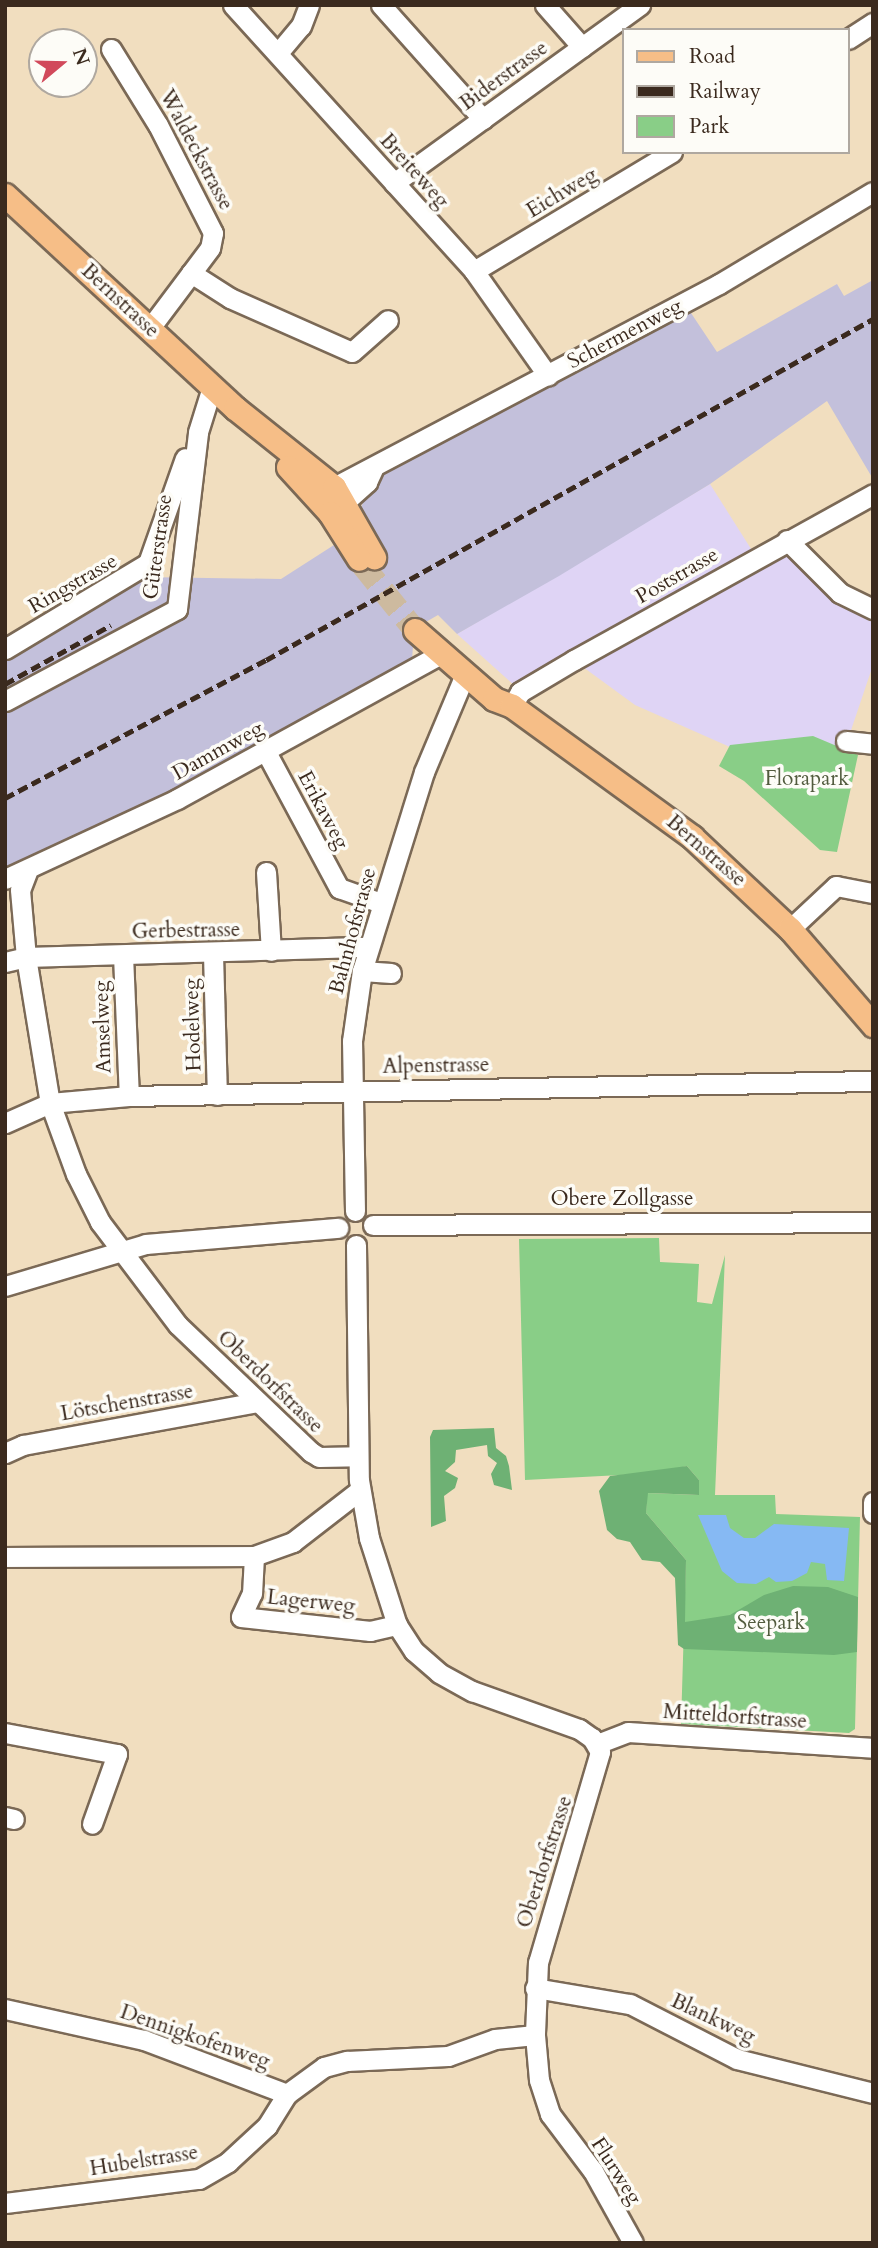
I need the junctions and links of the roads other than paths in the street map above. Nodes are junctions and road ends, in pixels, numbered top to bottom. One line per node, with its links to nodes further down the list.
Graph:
1 (233, 5): 10 (street, Breiteweg)
2 (309, 5): 10 (street)
3 (381, 5): 11 (street)
4 (545, 5): 8 (street)
5 (640, 5): 8 (street, Biderstrasse)
6 (873, 23): 7 (street)
7 (850, 38)
8 (582, 47): 11 (street, Biderstrasse)
9 (111, 49): 17 (street, Waldeckstrasse)
10 (278, 53): 13 (street, Breiteweg)
11 (483, 119): 13 (street, Biderstrasse)
12 (669, 154): 16 (street, Eichweg)
13 (394, 183): 16 (street, Breiteweg)
14 (873, 192): 20 (street, Schermenweg)
15 (5, 195): 19 (main road, Bernstrasse)
16 (474, 271): 20 (street, Breiteweg)
17 (191, 273): 18 (street); 19 (street, Waldeckstrasse)
18 (388, 320)
19 (150, 328): 21 (main road, Bernstrasse)
20 (548, 376): 24 (street, Schermenweg)
21 (212, 387): 22 (street, Güterstrasse); 24 (main road, Bernstrasse)
22 (198, 432): 28 (street, Ringstrasse); 31 (street, Güterstrasse)
23 (873, 494): 25 (street, Poststrasse)
24 (328, 497): 26 (main road, Bernstrasse)
25 (787, 540): 27 (street); 32 (street, Poststrasse)
26 (368, 561)
27 (873, 609)
28 (5, 649)
29 (439, 655): 30 (main road, Bernstrasse); 30 (main road, Bernstrasse); 35 (street, Dammweg)
30 (467, 671): 32 (main road, Bernstrasse); 39 (street, Bahnhofstrasse)
31 (5, 701)
32 (512, 706): 40 (main road, Bernstrasse)
33 (846, 741): 34 (street)
34 (873, 744)
35 (265, 750): 37 (street, Dammweg); 39 (street, Erikaweg)
36 (266, 872): 42 (street)
37 (17, 879): 45 (street, Oberdorfstrasse)
38 (873, 893): 40 (street)
39 (381, 903): 41 (street, Bahnhofstrasse)
40 (790, 929): 49 (main road, Bernstrasse)
41 (368, 947): 42 (street, Gerbestrasse); 47 (street, Bahnhofstrasse)
42 (271, 951): 43 (street, Gerbestrasse)
43 (213, 954): 44 (street, Gerbestrasse); 52 (street, Hodelweg)
44 (123, 955): 45 (street, Gerbestrasse); 53 (street, Amselweg)
45 (26, 957): 46 (street, Gerbestrasse); 54 (street, Oberdorfstrasse)
46 (5, 962)
47 (362, 971): 48 (street); 51 (street, Bahnhofstrasse)
48 (391, 973)
49 (873, 1025)
50 (873, 1081): 51 (street, Alpenstrasse)
51 (352, 1090): 52 (street, Alpenstrasse); 56 (street, Bahnhofstrasse)
52 (218, 1095): 53 (street, Alpenstrasse)
53 (129, 1096): 54 (street, Alpenstrasse)
54 (50, 1103): 55 (street, Alpenstrasse); 61 (street, Oberdorfstrasse)
55 (5, 1123)
56 (355, 1211): 58 (street); 59 (street)
57 (873, 1222): 58 (street, Obere Zollgasse)
58 (373, 1225): 60 (street)
59 (338, 1228): 60 (street); 61 (street)
60 (356, 1245): 65 (street)
61 (124, 1249): 62 (street); 63 (street, Oberdorfstrasse)
62 (5, 1286)
63 (258, 1402): 64 (street, Lötschenstrasse); 65 (street, Oberdorfstrasse)
64 (5, 1453)
65 (358, 1456): 66 (street)
66 (360, 1490): 69 (street); 71 (street)
67 (873, 1502): 68 (street)
68 (873, 1513)
69 (254, 1556): 70 (street); 71 (street, Lagerweg)
70 (5, 1557)
71 (397, 1625): 73 (street)
72 (5, 1733): 75 (street)
73 (597, 1744): 74 (street, Mitteldorfstrasse); 76 (street, Oberdorfstrasse)
74 (873, 1748)
75 (92, 1825)
76 (535, 1988): 78 (street, Oberdorfstrasse); 79 (street, Blankweg)
77 (5, 2009): 80 (street, Dennigkofenweg)
78 (535, 2035): 80 (street, Hubelstrasse); 82 (street, Flurweg)
79 (873, 2093)
80 (287, 2094): 81 (street, Hubelstrasse)
81 (5, 2203)
82 (633, 2243)

